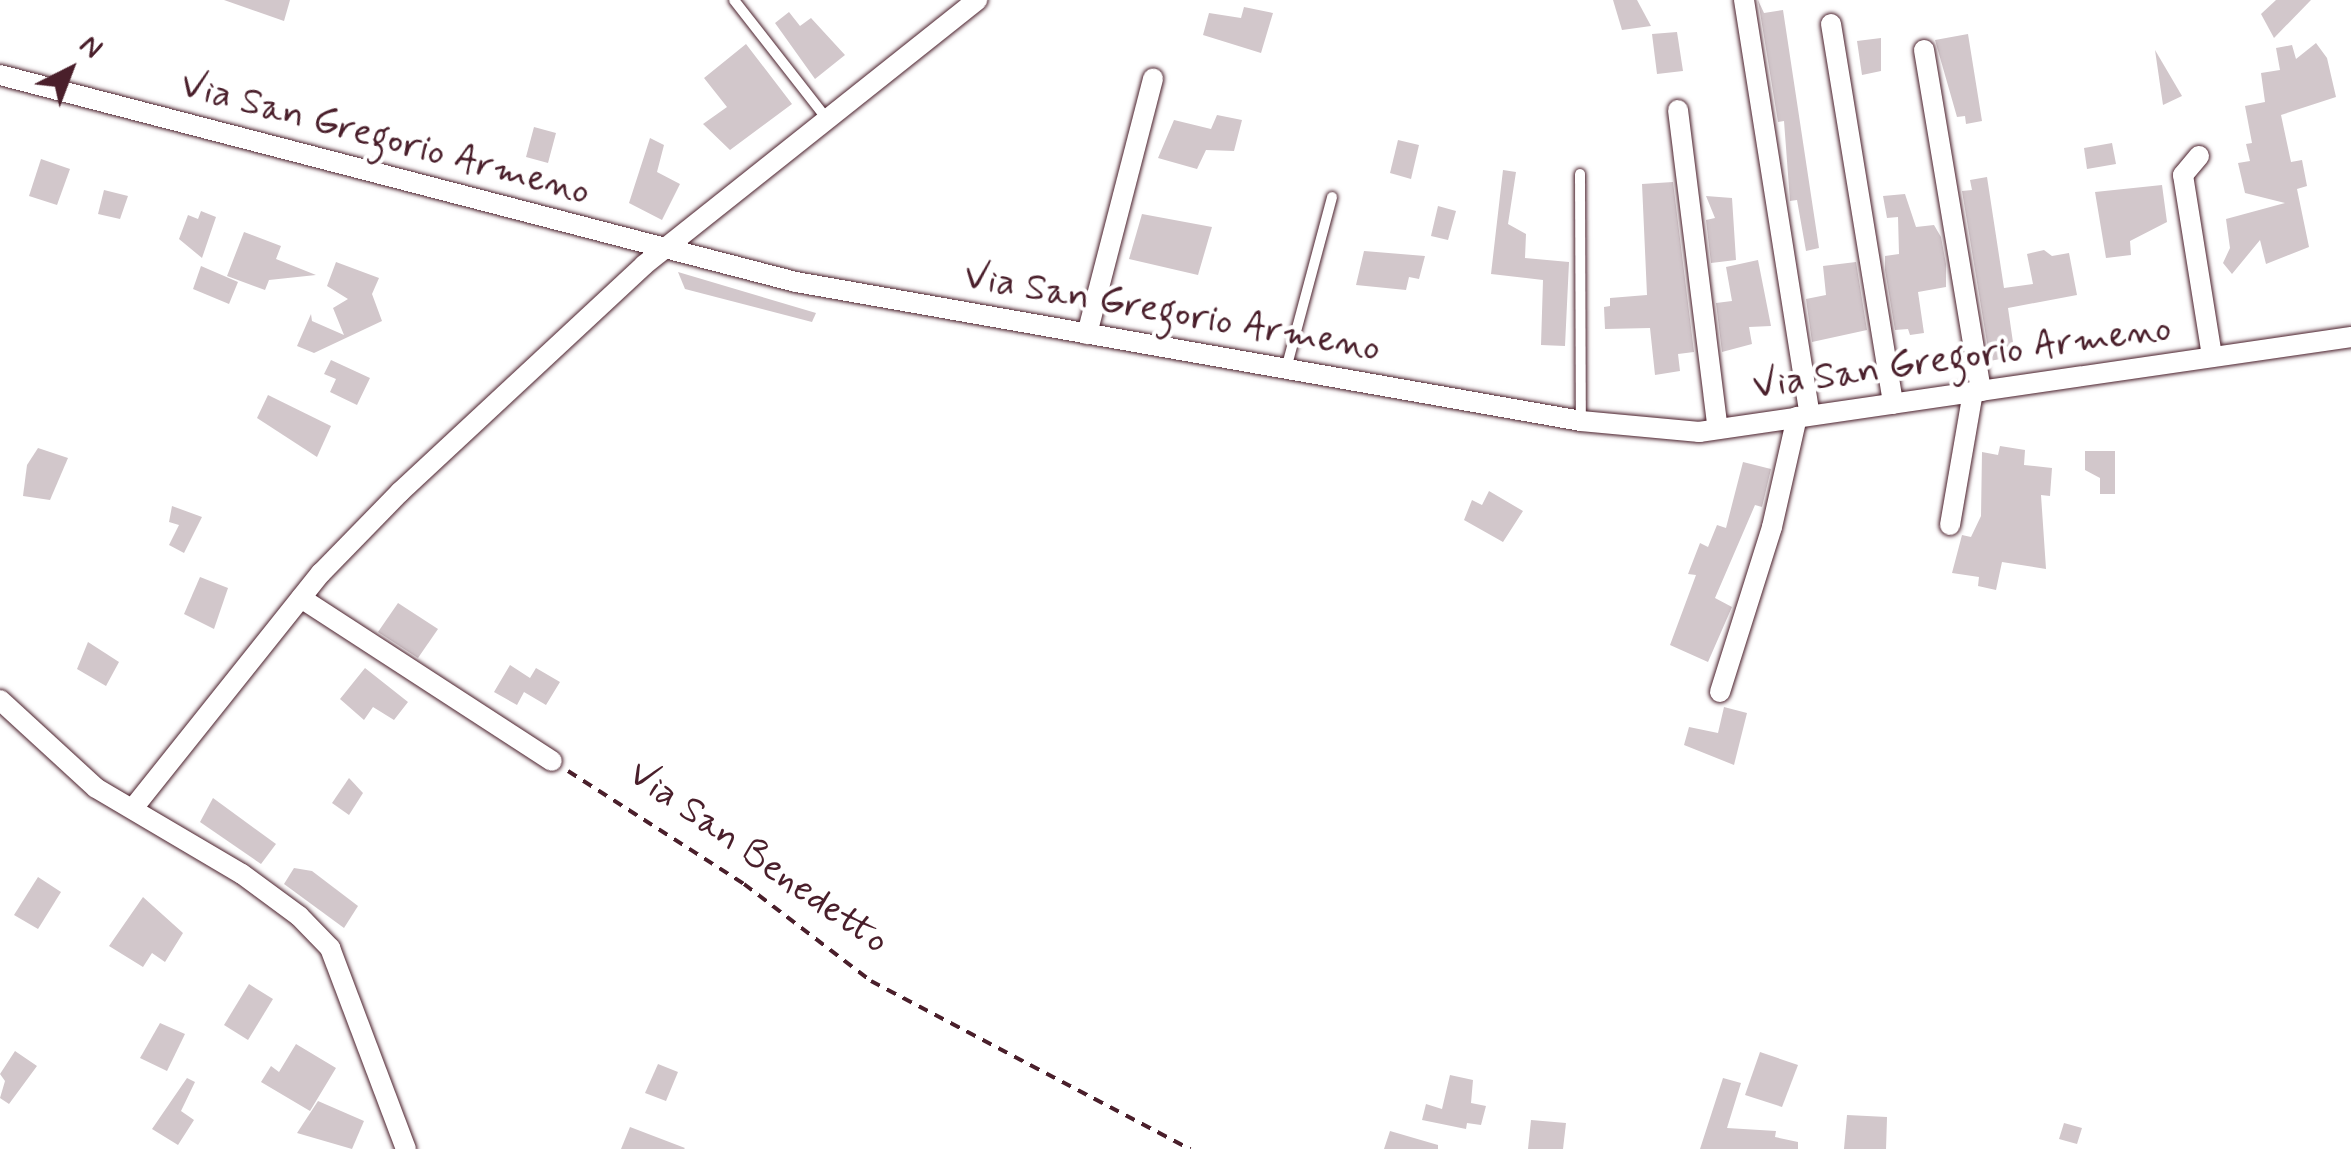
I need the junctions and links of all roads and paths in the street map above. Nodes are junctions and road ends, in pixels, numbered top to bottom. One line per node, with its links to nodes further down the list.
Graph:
1 (734, 0): 9 (lane)
2 (977, 0): 9 (street)
3 (1744, 0): 20 (street)
4 (1831, 24): 19 (street)
5 (1924, 50): 18 (street)
6 (0, 75): 13 (street, Via San Gregorio Armeno)
7 (1152, 78): 14 (street)
8 (1678, 110): 22 (street)
9 (826, 119): 13 (street)
10 (2199, 156): 16 (street)
11 (1580, 174): 21 (lane)
12 (1332, 197): 17 (lane)
13 (671, 249): 14 (street, Via San Gregorio Armeno); 24 (street)
14 (1087, 334): 17 (street, Via San Gregorio Armeno)
15 (2351, 337): 16 (street, Via San Gregorio Armeno)
16 (2212, 357): 18 (street, Via San Gregorio Armeno)
17 (1286, 369): 21 (street, Via San Gregorio Armeno)
18 (1977, 391): 19 (street, Via San Gregorio Armeno); 23 (street)
19 (1893, 404): 20 (street, Via San Gregorio Armeno)
20 (1804, 416): 22 (street, Via San Gregorio Armeno); 25 (street)
21 (1581, 421): 22 (street, Via San Gregorio Armeno)
22 (1718, 429)
23 (1950, 525)
24 (301, 598): 27 (street); 28 (street)
25 (1720, 692)
26 (0, 700): 28 (street)
27 (552, 761): 30 (path, Via San Benedetto)
28 (134, 807): 29 (street)
29 (406, 1149)
30 (1190, 1149)

